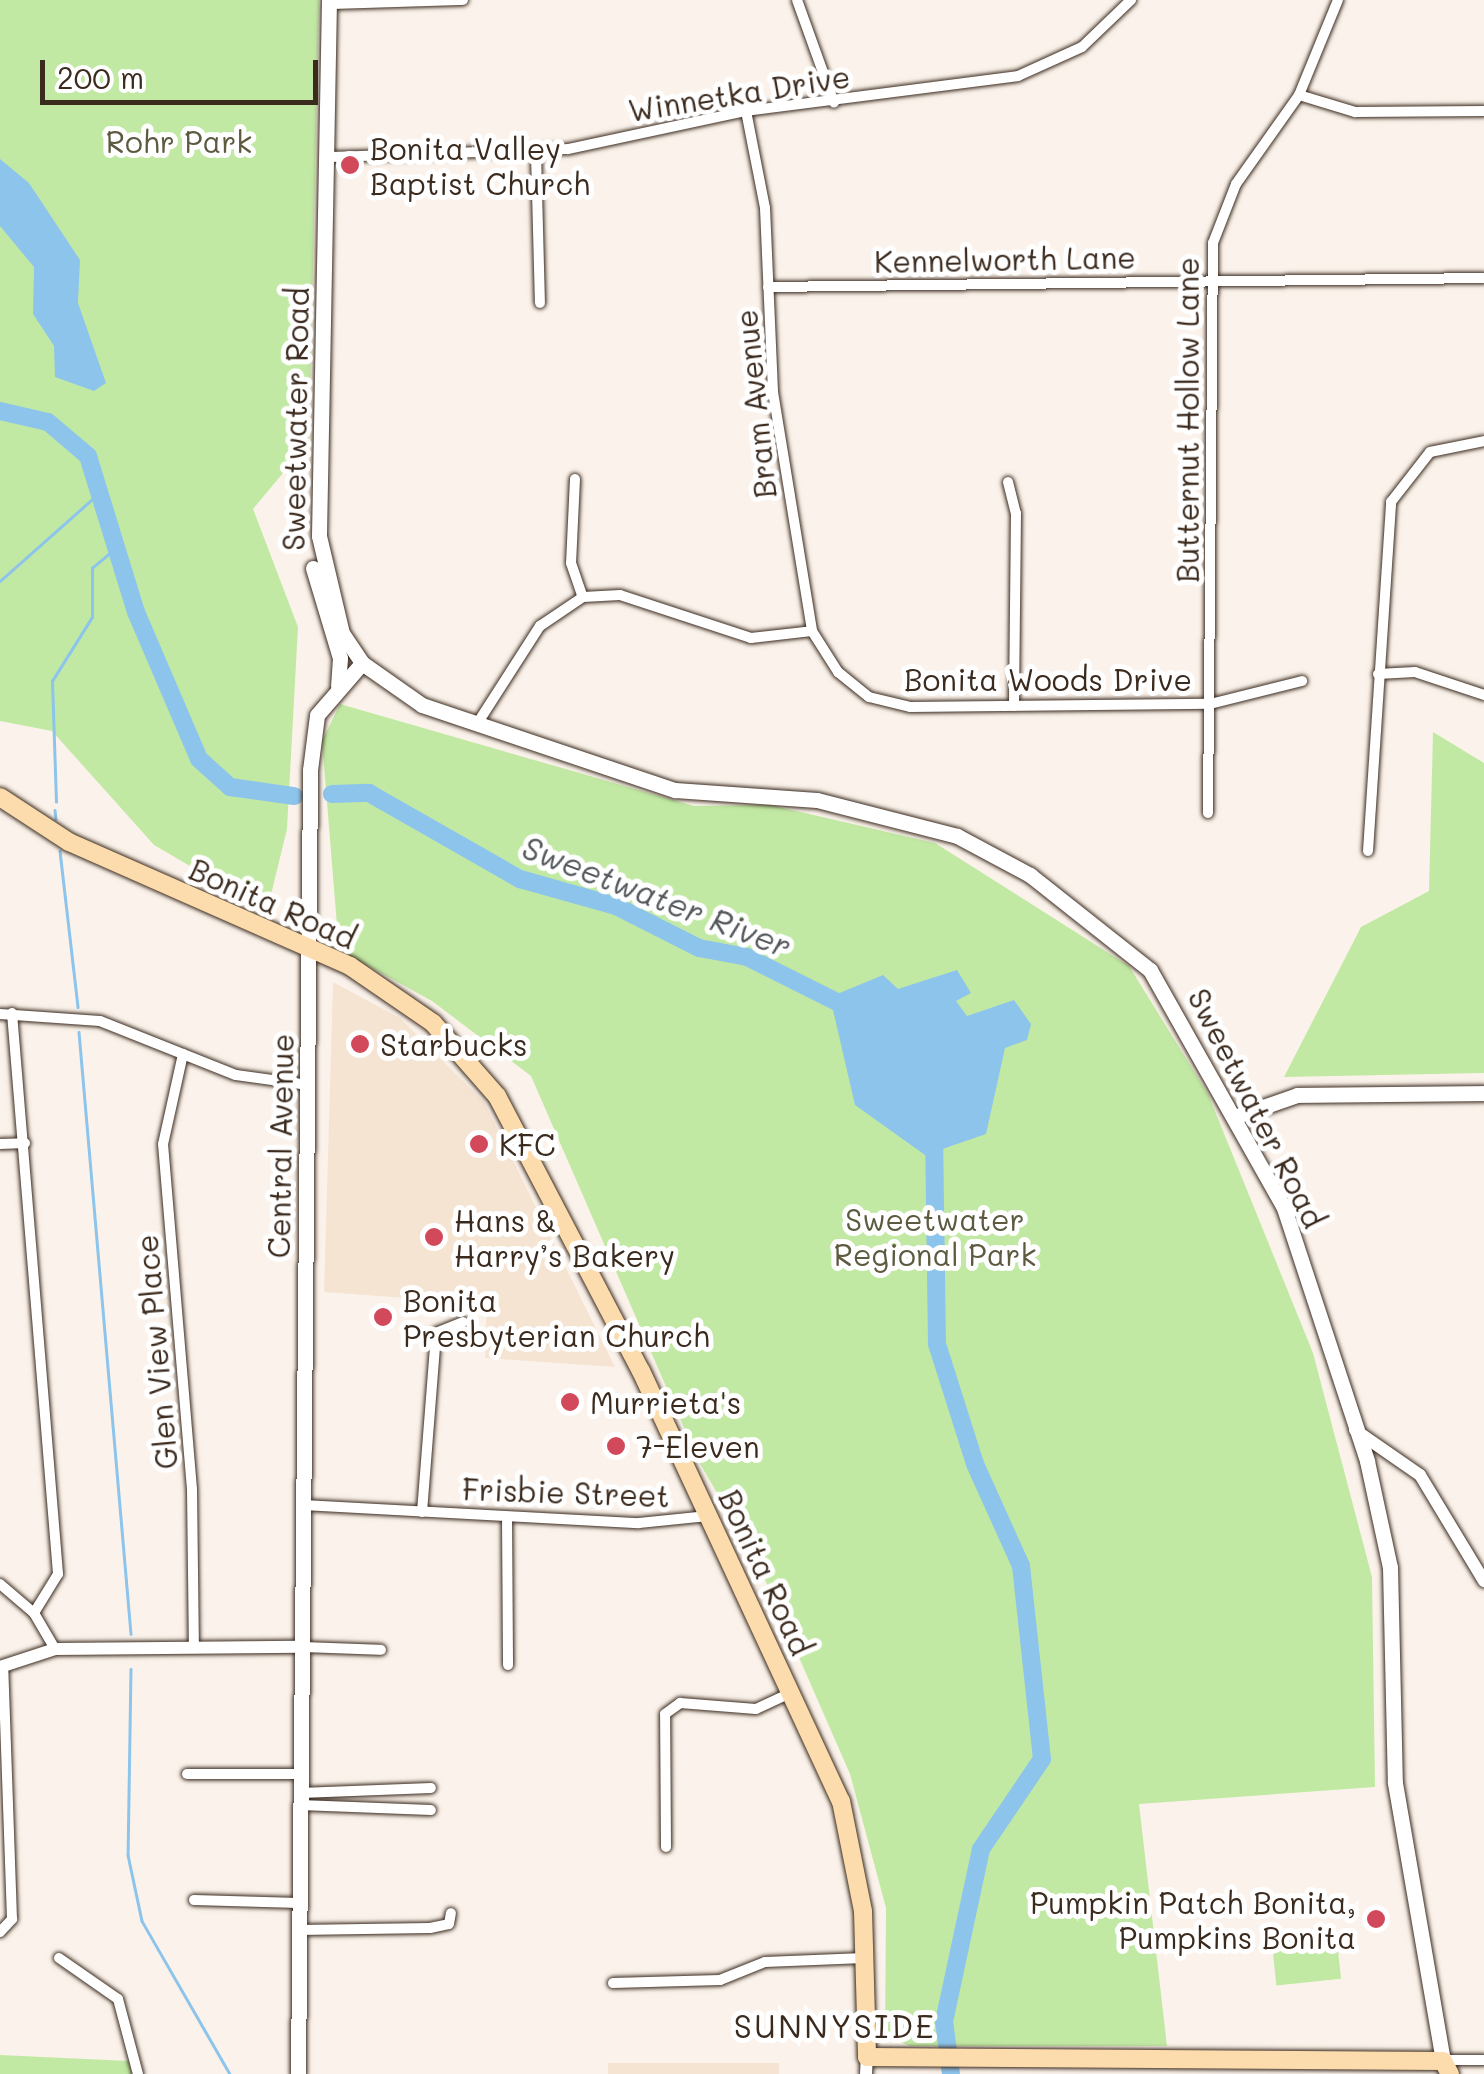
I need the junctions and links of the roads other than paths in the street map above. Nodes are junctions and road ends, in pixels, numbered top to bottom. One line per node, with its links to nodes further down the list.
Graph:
1 (463, 0): 5 (street)
2 (797, 0): 7 (street)
3 (1132, 0): 7 (street, Winnetka Drive)
4 (1338, 0): 6 (street, Butternut Hollow Lane)
5 (329, 2): 11 (main road, Sweetwater Road)
6 (1299, 95): 9 (street); 13 (street, Butternut Hollow Lane)
7 (834, 103): 8 (street, Winnetka Drive)
8 (746, 111): 10 (street, Winnetka Drive); 14 (street, Bram Avenue)
9 (1484, 111)
10 (536, 153): 11 (street, Winnetka Drive); 15 (street)
11 (328, 157): 19 (main road, Sweetwater Road)
12 (1484, 278): 13 (street, Kennelworth Lane)
13 (1212, 281): 14 (street, Kennelworth Lane); 27 (street, Butternut Hollow Lane)
14 (768, 286): 21 (street, Bram Avenue)
15 (540, 303)
16 (1484, 441): 23 (street)
17 (575, 479): 20 (street)
18 (1008, 482): 28 (street)
19 (319, 536): 22 (main road, Sweetwater Road); 25 (main road)
20 (584, 597): 21 (street); 29 (street)
21 (812, 631): 28 (street, Bonita Woods Drive)
22 (362, 663): 25 (main road, Central Avenue); 29 (main road, Sweetwater Road)
23 (1378, 674): 26 (street); 32 (street)
24 (1302, 681): 27 (street, Bonita Woods Drive)
25 (338, 686): 33 (main road, Central Avenue)
26 (1484, 695)
27 (1210, 704): 28 (street, Bonita Woods Drive); 31 (street, Butternut Hollow Lane)
28 (1014, 706)
29 (477, 724): 38 (main road, Sweetwater Road)
30 (0, 797): 33 (main road, Bonita Road)
31 (1208, 813)
32 (1368, 852)
33 (311, 950): 36 (main road, Central Avenue); 45 (main road, Bonita Road)
34 (6, 1014): 35 (street); 40 (street)
35 (182, 1054): 36 (street); 50 (street, Glen View Place)
36 (308, 1086): 43 (main road, Central Avenue)
37 (1484, 1093): 38 (main road)
38 (1234, 1117): 42 (main road, Sweetwater Road)
39 (0, 1144): 40 (street)
40 (24, 1144): 49 (street)
41 (463, 1322): 44 (street, Frisbie Street)
42 (1355, 1430): 47 (street); 73 (main road, Sweetwater Road)
43 (304, 1505): 44 (street, Frisbie Street); 51 (main road, Central Avenue)
44 (422, 1512): 46 (street, Frisbie Street)
45 (708, 1516): 46 (street, Frisbie Street); 56 (main road, Bonita Road)
46 (507, 1517): 54 (street)
47 (1484, 1580)
48 (0, 1584): 49 (street)
49 (34, 1613): 52 (street)
50 (194, 1648): 51 (street); 52 (street)
51 (301, 1648): 53 (street); 58 (main road, Central Avenue)
52 (55, 1650): 55 (street)
53 (380, 1650)
54 (508, 1666)
55 (1, 1667): 67 (street)
56 (792, 1692): 62 (street); 69 (main road, Bonita Road)
57 (187, 1774): 58 (street)
58 (300, 1774): 60 (main road, Central Avenue)
59 (431, 1788): 60 (street)
60 (300, 1799): 61 (street); 64 (main road, Central Avenue)
61 (432, 1810)
62 (666, 1848)
63 (194, 1900): 64 (street)
64 (299, 1903): 66 (main road, Central Avenue)
65 (451, 1913): 66 (street)
66 (298, 1930): 75 (main road, Central Avenue)
67 (0, 1932)
68 (59, 1958): 74 (street)
69 (864, 1958): 70 (street); 72 (main road, Bonita Road)
70 (613, 1983)
71 (1484, 2060): 73 (street)
72 (867, 2065): 73 (main road, Bonita Road)
73 (1442, 2070)
74 (138, 2074)
75 (298, 2074)

